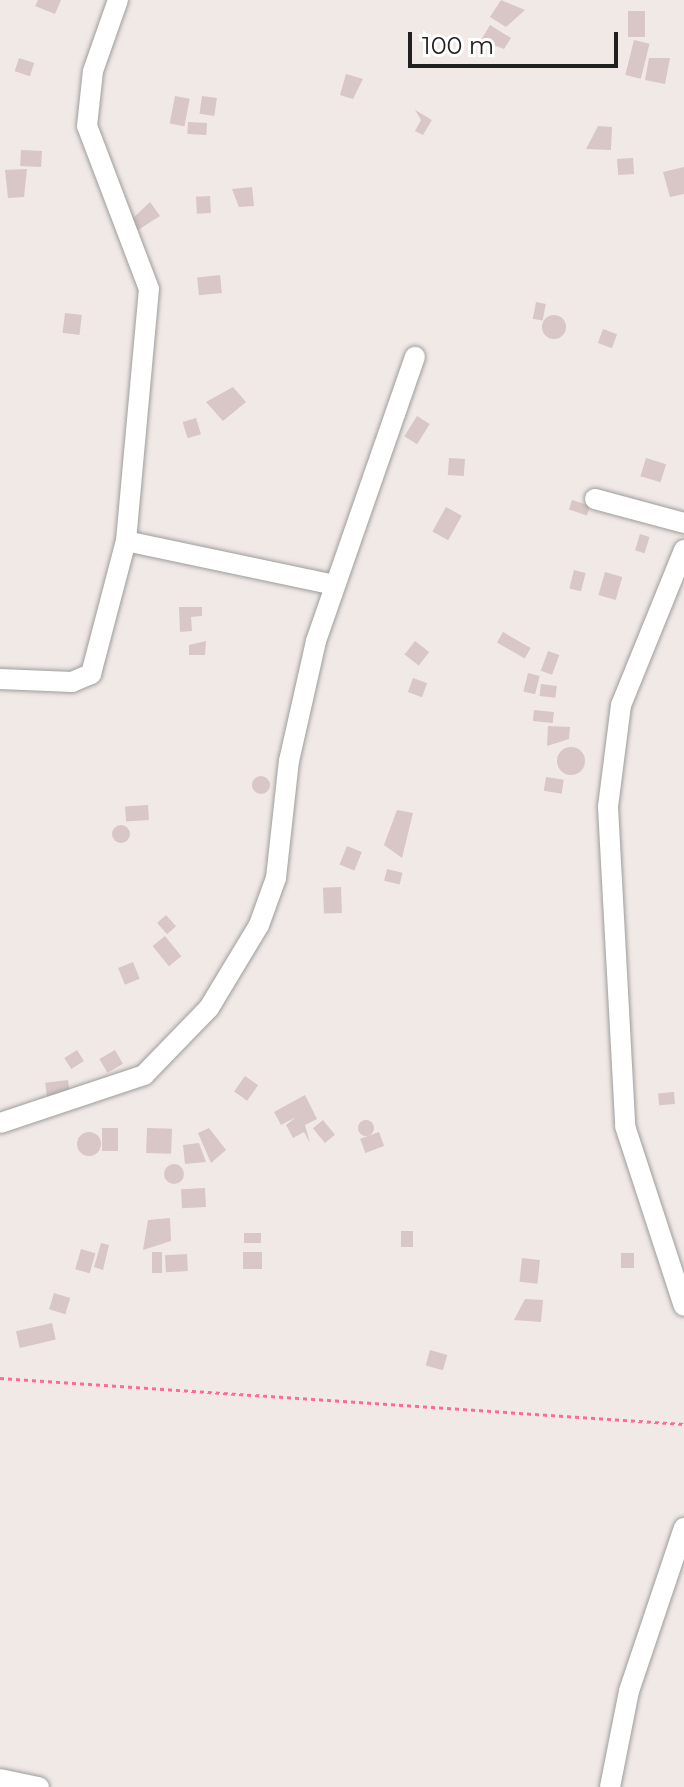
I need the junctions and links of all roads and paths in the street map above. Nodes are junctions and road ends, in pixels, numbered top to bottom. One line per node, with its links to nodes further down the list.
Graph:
1 (118, 0): 5 (street)
2 (415, 357): 7 (street)
3 (595, 499): 4 (street)
4 (684, 523)
5 (126, 541): 7 (street); 8 (street)
6 (684, 550): 10 (street)
7 (334, 585): 9 (street)
8 (0, 679)
9 (0, 1123)
10 (684, 1306)
11 (0, 1378): 12 (path)
12 (684, 1424)
13 (684, 1528): 16 (street)
14 (0, 1779): 15 (street)
15 (39, 1787)
16 (610, 1787)

